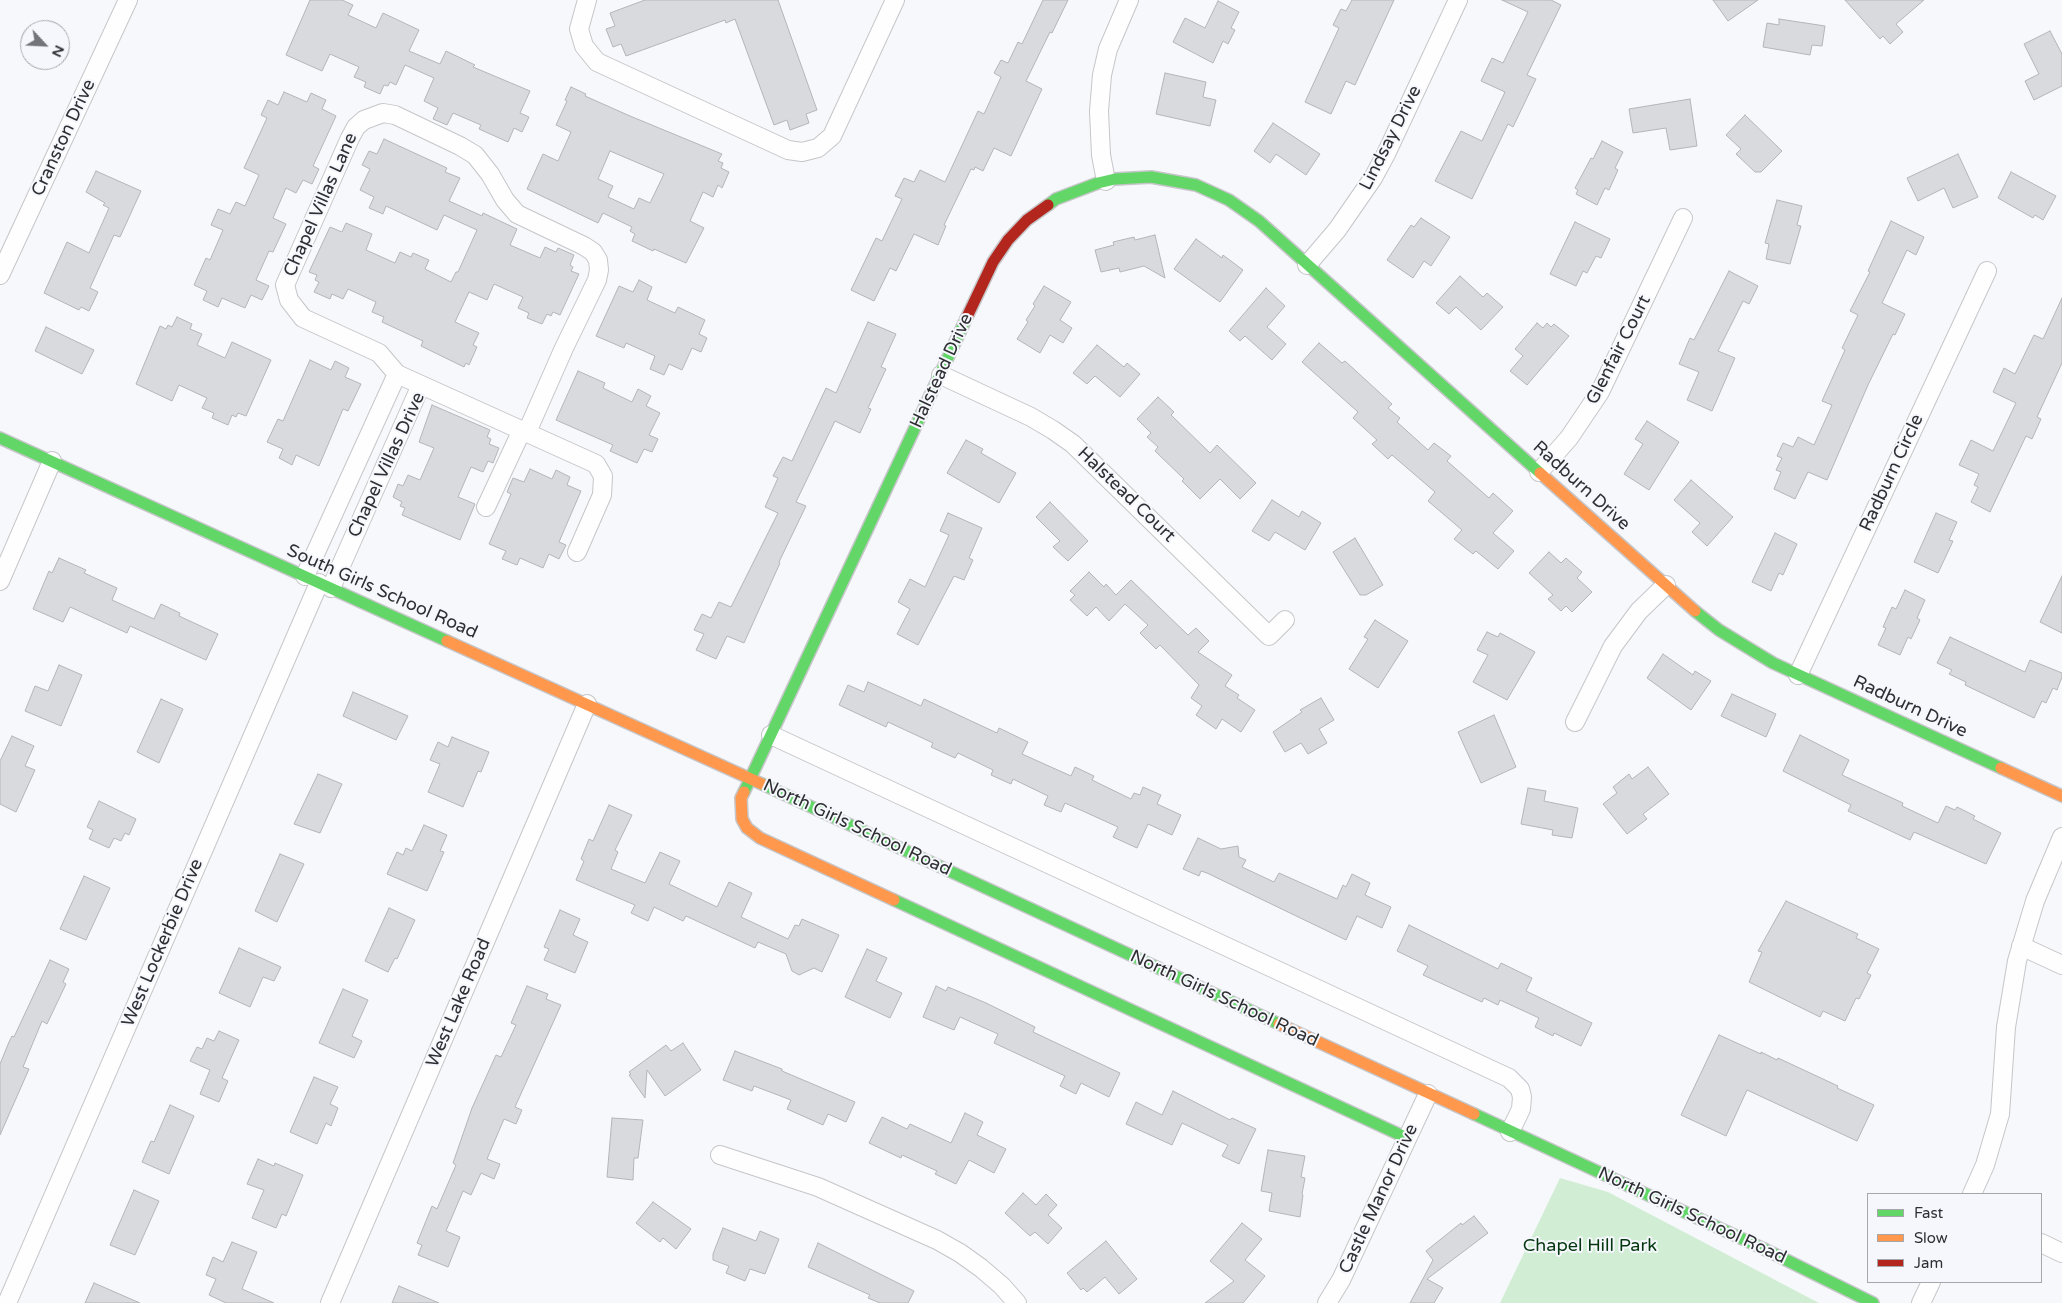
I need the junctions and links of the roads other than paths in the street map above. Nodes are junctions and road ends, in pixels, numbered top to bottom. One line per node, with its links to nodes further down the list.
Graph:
1 (128, 0): 8 (street, Cranston Drive)
2 (587, 0): 3 (street)
3 (895, 0)
4 (1129, 0): 6 (street)
5 (1458, 0): 9 (street, Lindsay Drive)
6 (1106, 181): 9 (street, Radburn Drive); 13 (street, Halstead Drive)
7 (1683, 218): 18 (street, Glenfair Court)
8 (6, 248): 11 (street, Cranston Drive)
9 (1307, 264): 18 (street, Radburn Drive)
10 (1987, 271): 25 (street, Radburn Circle)
11 (0, 275)
12 (397, 374): 14 (street, Chapel Villas Lane); 15 (street, Chapel Villas Lane); 22 (street)
13 (941, 375): 24 (street, Halstead Court); 28 (street, Halstead Drive)
14 (421, 385): 15 (street, Chapel Villas Drive); 22 (street, Chapel Villas Drive)
15 (524, 431): 19 (street); 20 (street, Chapel Villas Drive)
16 (0, 438): 17 (street, South Girls School Road)
17 (52, 461): 21 (street); 22 (street, South Girls School Road)
18 (1539, 472): 23 (street, Radburn Drive)
19 (486, 507)
20 (577, 552)
21 (0, 581)
22 (318, 582): 26 (street, South Girls School Road); 42 (street, West Lockerbie Drive)
23 (1666, 586): 25 (street, Radburn Drive); 27 (street)
24 (1285, 620)
25 (1798, 675): 30 (street, Radburn Drive)
26 (587, 704): 29 (street, South Girls School Road); 43 (street, West Lake Road)
27 (1575, 722)
28 (771, 735): 29 (street, Halstead Drive); 35 (street)
29 (750, 778): 34 (street, North Girls School Road); 36 (street, North Girls School Road)
30 (2062, 796)
31 (2062, 837): 32 (street)
32 (2021, 946): 33 (street); 38 (street)
33 (2062, 965)
34 (1428, 1094): 35 (street, North Girls School Road); 36 (street, Castle Manor Drive)
35 (1510, 1132): 46 (street, North Girls School Road)
36 (1407, 1138): 45 (street, Castle Manor Drive)
37 (720, 1155): 44 (street)
38 (1972, 1193)
39 (2042, 1243): 40 (street)
40 (2062, 1252)
41 (1931, 1283): 47 (street)
42 (7, 1303)
43 (330, 1303)
44 (1016, 1303)
45 (1327, 1303)
46 (1873, 1303)
47 (1921, 1303)

